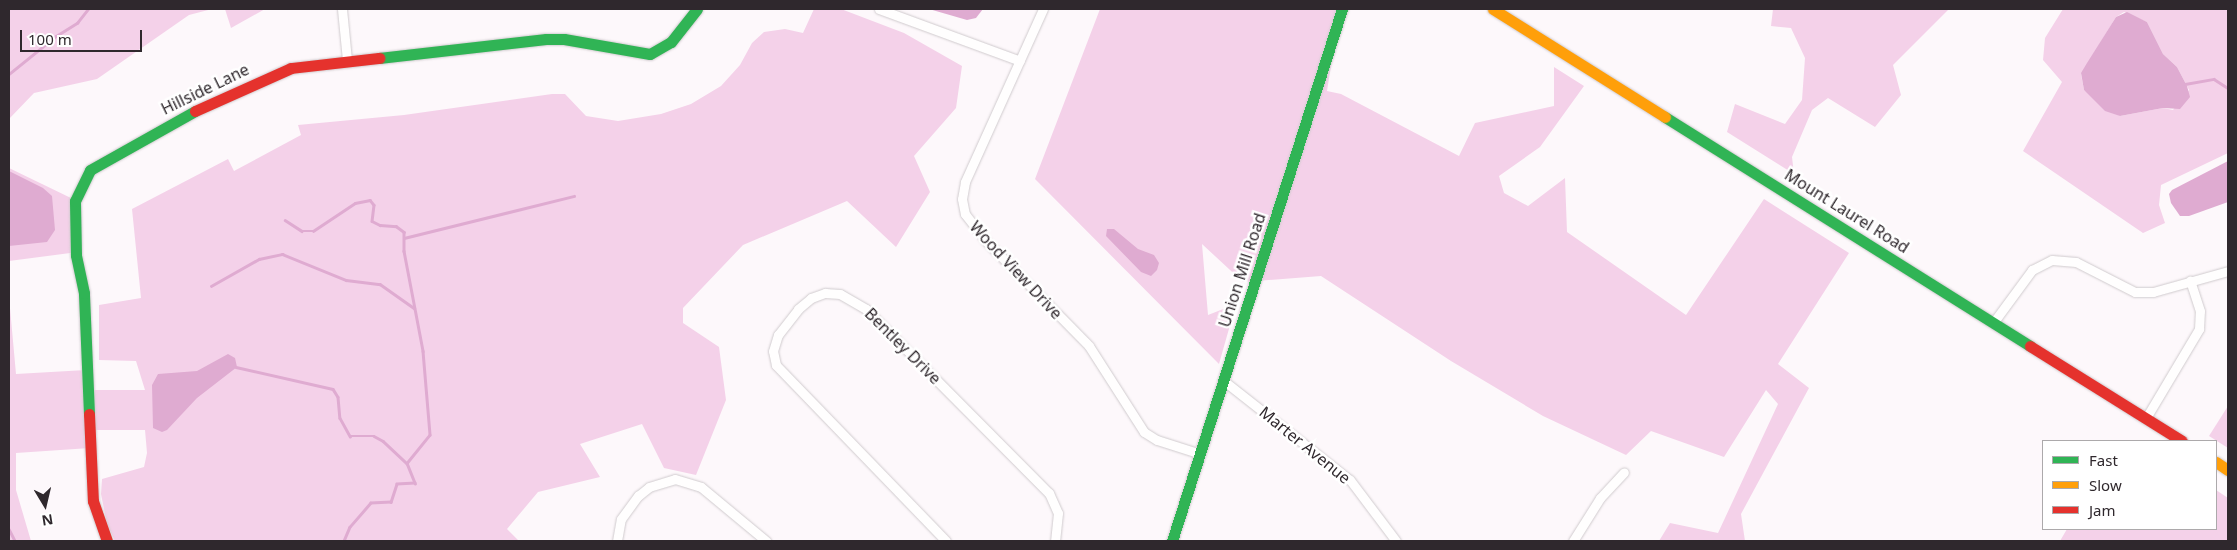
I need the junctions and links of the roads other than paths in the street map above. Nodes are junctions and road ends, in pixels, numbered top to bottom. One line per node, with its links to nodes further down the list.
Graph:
1 (342, 9): 7 (street)
2 (697, 9): 7 (street, Hillside Lane)
3 (878, 9): 8 (street)
4 (1043, 9): 8 (street, Wood View Drive)
5 (1342, 9): 12 (street, Union Mill Road)
6 (1493, 9): 11 (street, Mount Laurel Road)
7 (347, 60): 19 (street, Hillside Lane)
8 (1020, 61): 15 (street, Wood View Drive)
9 (2228, 270): 10 (street)
10 (2190, 281): 11 (street); 13 (street)
11 (1993, 324): 13 (street, Mount Laurel Road)
12 (1224, 381): 15 (street, Union Mill Road); 25 (street, Marter Avenue)
13 (2146, 418): 14 (street, Mount Laurel Road)
14 (2180, 440)
15 (1201, 454): 24 (street, Union Mill Road)
16 (2217, 463): 17 (street)
17 (2228, 470)
18 (1624, 472): 26 (street)
19 (108, 541)
20 (617, 541): 21 (street)
21 (766, 541)
22 (946, 541): 23 (street, Bentley Drive)
23 (1055, 541)
24 (1172, 541)
25 (1396, 541)
26 (1573, 541)

